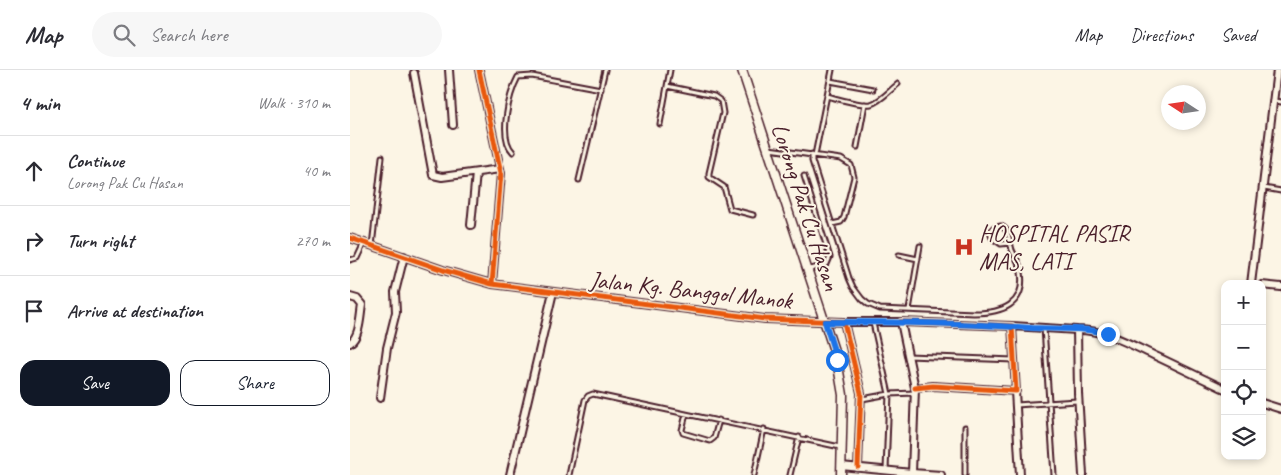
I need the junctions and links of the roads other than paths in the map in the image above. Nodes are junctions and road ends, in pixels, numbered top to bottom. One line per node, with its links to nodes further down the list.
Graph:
1 (449, 70): 21 (street)
2 (478, 70): 27 (street)
3 (516, 70): 10 (lane)
4 (605, 70): 14 (lane)
5 (670, 70): 13 (lane)
6 (742, 70): 23 (street, Lorong Pak Cu Hasan)
7 (832, 70): 11 (lane)
8 (1277, 70): 17 (street)
9 (414, 73): 28 (street)
10 (518, 76): 14 (lane); 24 (lane)
11 (830, 81): 15 (lane); 16 (lane)
12 (898, 84): 19 (lane)
13 (668, 86): 20 (lane); 33 (lane)
14 (601, 89): 30 (lane)
15 (873, 89)
16 (827, 96): 19 (lane); 25 (lane)
17 (1273, 101): 18 (lane); 31 (street)
18 (1281, 102)
19 (865, 104): 22 (lane)
20 (660, 124)
21 (453, 125)
22 (858, 147)
23 (766, 148): 25 (lane); 45 (street, Lorong Pak Cu Hasan)
24 (513, 152)
25 (814, 155): 34 (lane); 34 (lane)
26 (382, 157): 39 (lane)
27 (500, 169): 28 (street); 47 (street)
28 (476, 172): 35 (street)
29 (804, 176): 45 (lane)
30 (580, 180)
31 (1263, 188): 32 (lane); 46 (street)
32 (1281, 191)
33 (753, 215)
34 (831, 224): 52 (lane)
35 (471, 225)
36 (350, 238): 37 (street, Jalan Kg. Banggol Manok)
37 (364, 243): 39 (street, Jalan Kg. Banggol Manok); 44 (lane)
38 (1010, 243): 38 (lane); 52 (lane)
39 (372, 246): 42 (street, Jalan Kg. Banggol Manok)
40 (920, 246): 43 (lane)
41 (899, 255): 43 (lane)
42 (404, 256): 47 (street, Jalan Kg. Banggol Manok); 67 (street)
43 (918, 259): 52 (lane)
44 (350, 260)
45 (808, 271): 53 (street, Lorong Pak Cu Hasan)
46 (1252, 280)
47 (492, 284): 50 (street, Jalan Kg. Banggol Manok)
48 (1266, 285): 49 (street)
49 (1281, 287)
50 (552, 292): 53 (street, Jalan Kg. Banggol Manok); 84 (street)
51 (350, 297): 60 (street)
52 (909, 310)
53 (825, 322): 54 (street, Jalan Kg. Banggol Manok); 79 (street, Lorong Pak Cu Hasan)
54 (844, 322): 55 (street, Jalan Kg. Banggol Manok); 68 (street)
55 (872, 322): 56 (street, Jalan Kg. Banggol Manok); 66 (lane)
56 (901, 322): 57 (street, Jalan Kg. Banggol Manok); 61 (street)
57 (1012, 326): 58 (street, Jalan Kg. Banggol Manok); 62 (street)
58 (1044, 328): 59 (street, Jalan Kg. Banggol Manok); 70 (lane)
59 (1077, 330): 63 (street, Jalan Kg. Banggol Manok); 69 (street)
60 (350, 343)
61 (908, 356): 62 (lane); 64 (street)
62 (1014, 360): 65 (street)
63 (1221, 387)
64 (915, 391): 65 (street); 66 (lane); 83 (street)
65 (1015, 391): 72 (street)
66 (889, 394): 68 (lane); 82 (lane)
67 (380, 398)
68 (861, 399): 81 (street)
69 (1079, 401): 70 (lane); 93 (street)
70 (1048, 403): 72 (lane); 92 (lane)
71 (1266, 404): 73 (street)
72 (1016, 405): 91 (street)
73 (1281, 409)
74 (686, 414): 75 (lane); 75 (lane); 85 (lane)
75 (719, 420): 77 (lane)
76 (965, 427): 90 (lane)
77 (764, 430): 78 (lane); 86 (lane)
78 (799, 437): 79 (lane); 87 (lane)
79 (842, 447): 80 (street, Lorong Pak Cu Hasan)
80 (841, 466): 81 (street); 88 (street, Lorong Pak Cu Hasan)
81 (858, 467): 82 (street)
82 (886, 470): 83 (street)
83 (912, 473): 89 (street)
84 (510, 475)
85 (569, 475)
86 (754, 475)
87 (790, 475)
88 (841, 475)
89 (941, 475)
90 (964, 475)
91 (1020, 475)
92 (1054, 475)
93 (1083, 475)

